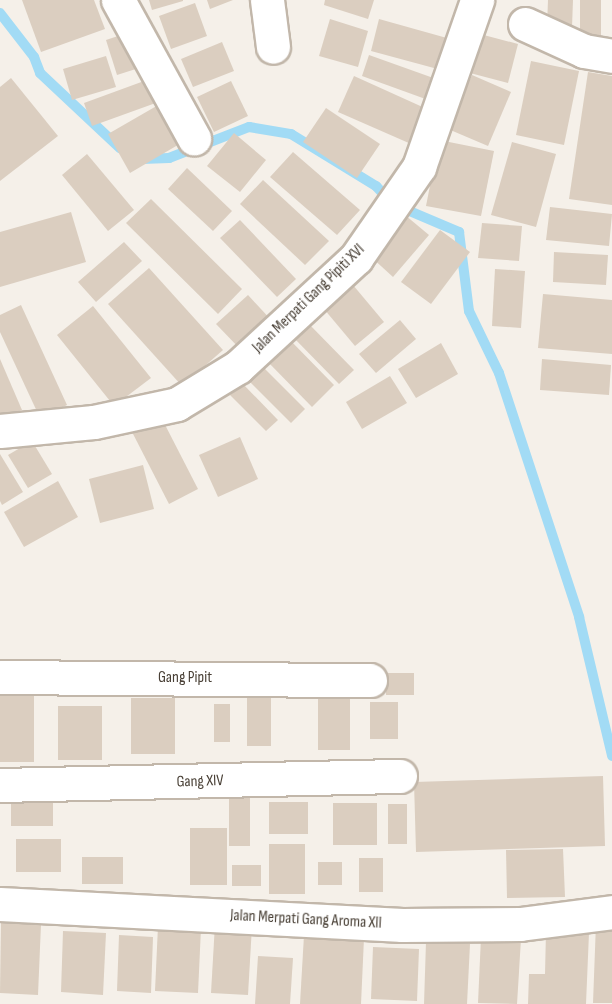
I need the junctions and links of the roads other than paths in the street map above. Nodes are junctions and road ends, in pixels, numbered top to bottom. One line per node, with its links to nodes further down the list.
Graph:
1 (118, 0): 7 (street)
2 (267, 0): 5 (street)
3 (477, 0): 8 (street, Jalan Merpati Gang Pipiti XVI)
4 (525, 24): 6 (street)
5 (273, 47)
6 (612, 56)
7 (194, 138)
8 (0, 431)
9 (0, 677): 10 (street, Gang Pipit)
10 (370, 680)
11 (400, 776): 12 (street, Gang XIV)
12 (0, 785)
13 (0, 904): 14 (street, Jalan Merpati Gang Aroma XII)
14 (612, 912)

